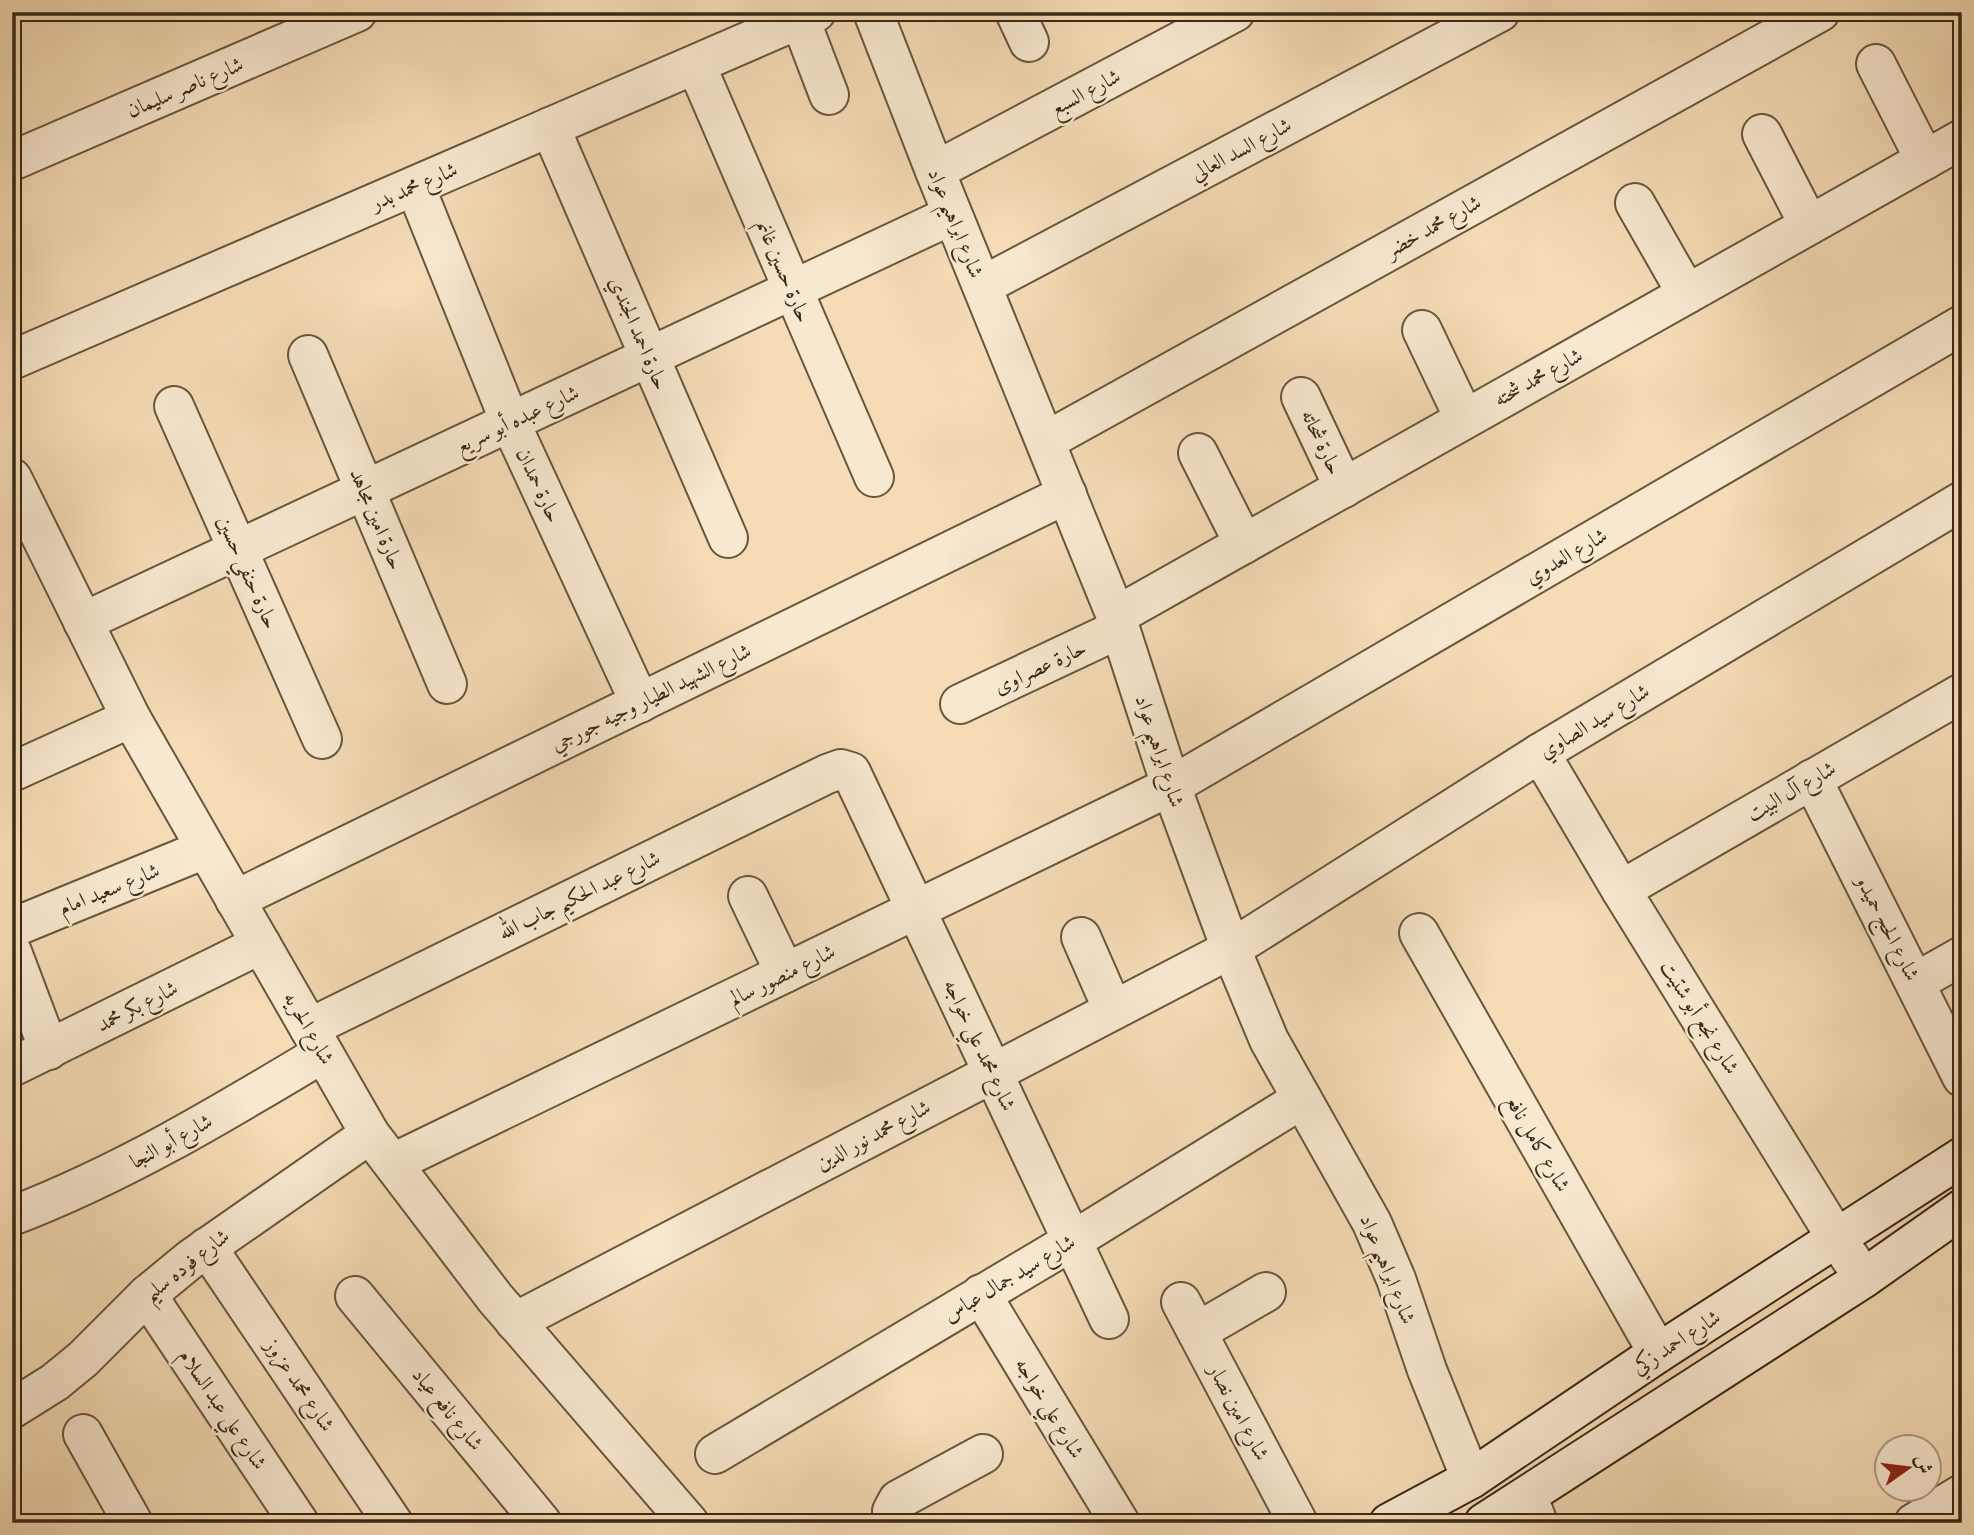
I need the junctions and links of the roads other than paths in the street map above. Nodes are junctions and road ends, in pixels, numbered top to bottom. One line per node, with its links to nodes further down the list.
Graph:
1 (357, 12): 14 (street, شارع ناصر سليمان)
2 (1235, 12): 15 (street, شارع السبع)
3 (1500, 12): 20 (street, شارع السد العالي)
4 (1820, 12): 32 (street, شارع محمد خضر)
5 (808, 16): 8 (street, شارع محمد بدر); 9 (street)
6 (885, 17): 15 (street, شارع ابراهيم عواد)
7 (1876, 64): 13 (street)
8 (696, 65): 10 (street, شارع محمد بدر); 21 (street, حارة حسين غانم)
9 (829, 95)
10 (550, 127): 16 (street, شارع محمد بدر); 26 (street, حارة احمد الجندي)
11 (1762, 134): 19 (street)
12 (1962, 139): 13 (street, شارع محمد شحته)
13 (1925, 160): 19 (street, شارع محمد شحته)
14 (12, 161)
15 (934, 171): 18 (street, شارع ابراهيم عواد)
16 (415, 186): 27 (street, شارع محمد بدر); 31 (street, حارة حمدان)
17 (1635, 203): 22 (street)
18 (953, 215): 20 (street, شارع ابراهيم عواد); 21 (street, شارع عبده أبو سريع)
19 (1809, 225): 22 (street, شارع محمد شحته)
20 (982, 286): 32 (street, شارع ابراهيم عواد)
21 (793, 290): 26 (street, شارع عبده أبو سريع); 34 (street, حارة حسين غانم)
22 (1687, 294): 30 (street, شارع محمد شحته)
23 (1962, 325): 55 (street, شارع العدوي)
24 (1422, 330): 30 (street)
25 (308, 355): 37 (street, حارة امين مجاهد)
26 (649, 357): 31 (street, شارع عبده أبو سريع); 40 (street, حارة احمد الجندي)
27 (12, 360)
28 (1301, 397): 36 (street, حارة شحاته)
29 (174, 406): 42 (street, حارة حنفي حسين)
30 (1464, 418): 36 (street, شارع محمد شحته)
31 (510, 422): 37 (street, شارع عبده أبو سريع); 47 (street, حارة حمدان)
32 (1046, 441): 38 (street, شارع ابراهيم عواد)
33 (1198, 453): 41 (street)
34 (874, 477)
35 (12, 478): 43 (street, شارع الحريه)
36 (1344, 488): 41 (street, شارع محمد شحته)
37 (365, 490): 42 (street, شارع عبده أبو سريع); 45 (street, حارة امين مجاهد)
38 (1068, 494): 44 (street, شارع ابراهيم عواد); 47 (street, شارع الشهيد الطيار وجيه جورجي)
39 (1962, 501): 51 (street, شارع سيد الصاوي)
40 (728, 538)
41 (1244, 544): 44 (street, شارع محمد شحته)
42 (238, 550): 43 (street, شارع عبده أبو سريع); 50 (street, حارة حنفي حسين)
43 (82, 622): 49 (street, شارع الحريه)
44 (1118, 622): 48 (street, حارة عصراوى); 55 (street, شارع ابراهيم عواد)
45 (446, 684)
46 (1962, 693): 54 (street, شارع آل البيت)
47 (640, 703): 59 (street, شارع الشهيد الطيار وجيه جورجي)
48 (960, 704)
49 (131, 718): 52 (street); 56 (street, شارع الحريه)
50 (322, 738)
51 (1540, 753): 57 (street, شارع نجع أبو شتيت); 65 (street, شارع سيد الصاوي)
52 (12, 772)
53 (851, 772): 60 (street, شارع محمد علي خواجه); 71 (street, شارع عبد الحكيم جاب الله)
54 (1812, 779): 57 (street, شارع آل البيت); 69 (street, شارع الحج حميدو)
55 (1171, 786): 60 (street, شارع منصور سالم); 65 (street, شارع ابراهيم عواد)
56 (205, 849): 59 (street, شارع الحريه); 61 (street, شارع سعيد امام)
57 (1620, 890): 81 (street, شارع نجع أبو شتيت)
58 (748, 896): 68 (street)
59 (235, 900): 64 (street, شارع الحريه)
60 (916, 909): 68 (street, شارع منصور سالم); 74 (street, شارع محمد علي خواجه)
61 (12, 929)
62 (1419, 933): 91 (street, شارع كامل نافع)
63 (1081, 937): 70 (street)
64 (261, 944): 71 (street, شارع الحريه); 72 (street, شارع بكر محمد)
65 (1231, 949): 70 (street, شارع محمد نور الدين); 76 (street, شارع ابراهيم عواد)
66 (12, 952): 72 (street)
67 (1962, 956): 69 (street)
68 (785, 973): 77 (street, شارع منصور سالم)
69 (1916, 982): 75 (street, شارع الحج حميدو)
70 (1113, 1010): 74 (street, شارع محمد نور الدين)
71 (316, 1040): 77 (street, شارع الحريه); 80 (street, شارع أبو النجا)
72 (49, 1050): 73 (street, شارع بكر محمد)
73 (12, 1067)
74 (993, 1072): 82 (street, شارع محمد علي خواجه); 90 (street, شارع محمد نور الدين)
75 (1962, 1077)
76 (1302, 1099): 82 (street, شارع سيد جمال عباس); 96 (street, شارع ابراهيم عواد)
77 (382, 1149): 83 (street, شارع فوده سليم); 90 (street, شارع الحريه)
78 (1962, 1157): 81 (street, شارع احمد زكي)
79 (1962, 1209): 84 (street)
80 (12, 1216)
81 (1837, 1238): 84 (street, شارع نجع أبو شتيت); 91 (street, شارع احمد زكي)
82 (1072, 1241): 87 (street, شارع سيد جمال عباس); 89 (street, شارع محمد علي خواجه)
83 (207, 1247): 86 (street, شارع فوده سليم); 101 (street, شارع محمد عزوز)
84 (1864, 1279): 98 (street)
85 (1266, 1292): 106 (street, شارع امين نصار)
86 (147, 1294): 92 (street, شارع فوده سليم); 100 (street, شارع علي عبد السلام)
87 (981, 1294): 94 (street, شارع سيد جمال عباس); 105 (street, شارع علي خواجه)
88 (355, 1296): 102 (street, شارع نافع عياد)
89 (1109, 1319)
90 (515, 1322): 103 (street, شارع الحريه)
91 (1658, 1353): 96 (street, شارع احمد زكي)
92 (12, 1409)
93 (83, 1434): 99 (street)
94 (715, 1454)
95 (983, 1454): 104 (street)
96 (1471, 1479): 107 (street, شارع احمد زكي)
97 (1962, 1494): 109 (street)
98 (1533, 1510): 108 (street)
99 (133, 1523)
100 (299, 1523)
101 (393, 1523)
102 (541, 1523)
103 (689, 1523)
104 (895, 1523)
105 (1120, 1523)
106 (1298, 1523)
107 (1389, 1523)
108 (1485, 1523)
109 (1914, 1523)

